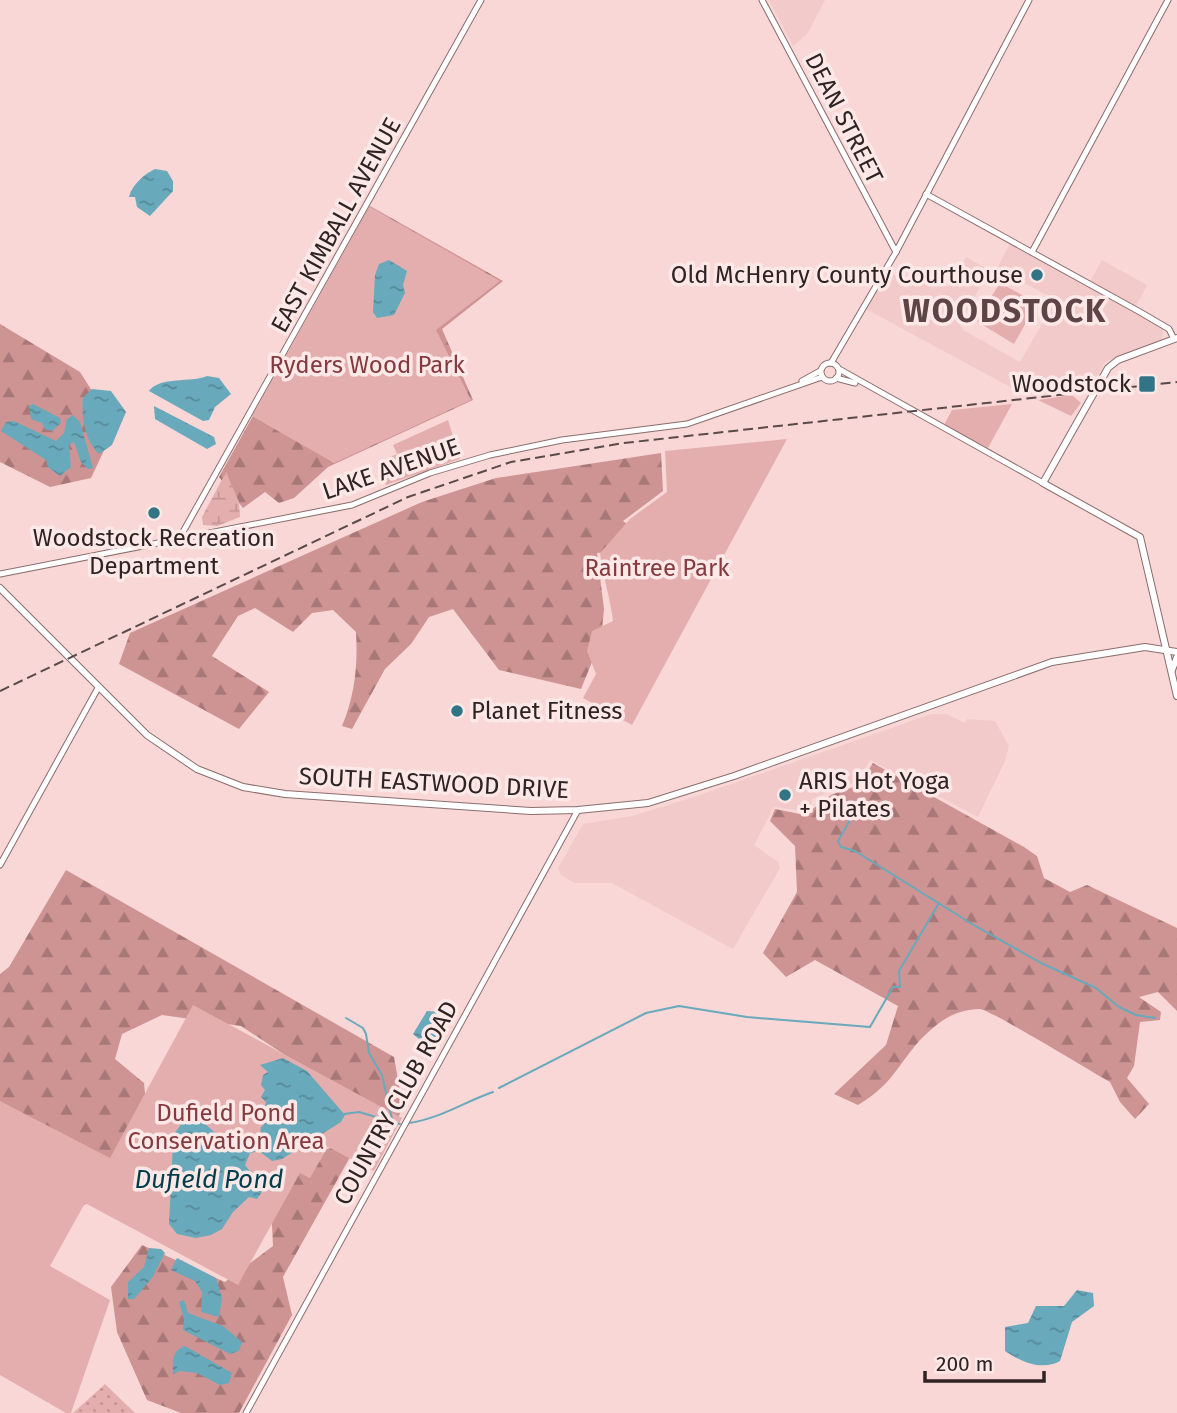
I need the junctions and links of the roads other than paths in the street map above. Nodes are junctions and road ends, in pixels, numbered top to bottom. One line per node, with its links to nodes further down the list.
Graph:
1 (481, 0): 16 (street, EAST KIMBALL AVENUE)
2 (762, 0): 6 (street, DEAN STREET)
3 (1029, 0): 5 (street)
4 (1168, 0): 7 (street)
5 (926, 194): 6 (street); 7 (street)
6 (896, 252): 9 (street)
7 (1032, 252): 8 (street)
8 (1175, 339): 15 (main road)
9 (846, 341): 10 (street); 11 (street)
10 (831, 363): 11 (street); 12 (street)
11 (838, 368): 13 (street); 14 (street)
12 (822, 374): 13 (street); 16 (street, LAKE AVENUE)
13 (836, 378): 14 (street)
14 (867, 387): 15 (street)
15 (1043, 483): 19 (main road)
16 (180, 539): 17 (street, LAKE AVENUE)
17 (0, 574)
18 (0, 591): 24 (main road, SOUTH EASTWOOD DRIVE)
19 (1161, 627): 20 (main road); 21 (main road)
20 (1152, 648): 21 (main road, SOUTH EASTWOOD DRIVE); 26 (main road, SOUTH EASTWOOD DRIVE)
21 (1167, 649): 22 (main road, SOUTH EASTWOOD DRIVE); 23 (main road)
22 (1177, 655): 23 (main road)
23 (1172, 672): 25 (main road)
24 (97, 688): 26 (main road, SOUTH EASTWOOD DRIVE); 27 (street)
25 (1177, 696)
26 (578, 810): 28 (street, COUNTRY CLUB ROAD)
27 (0, 865)
28 (246, 1413)

